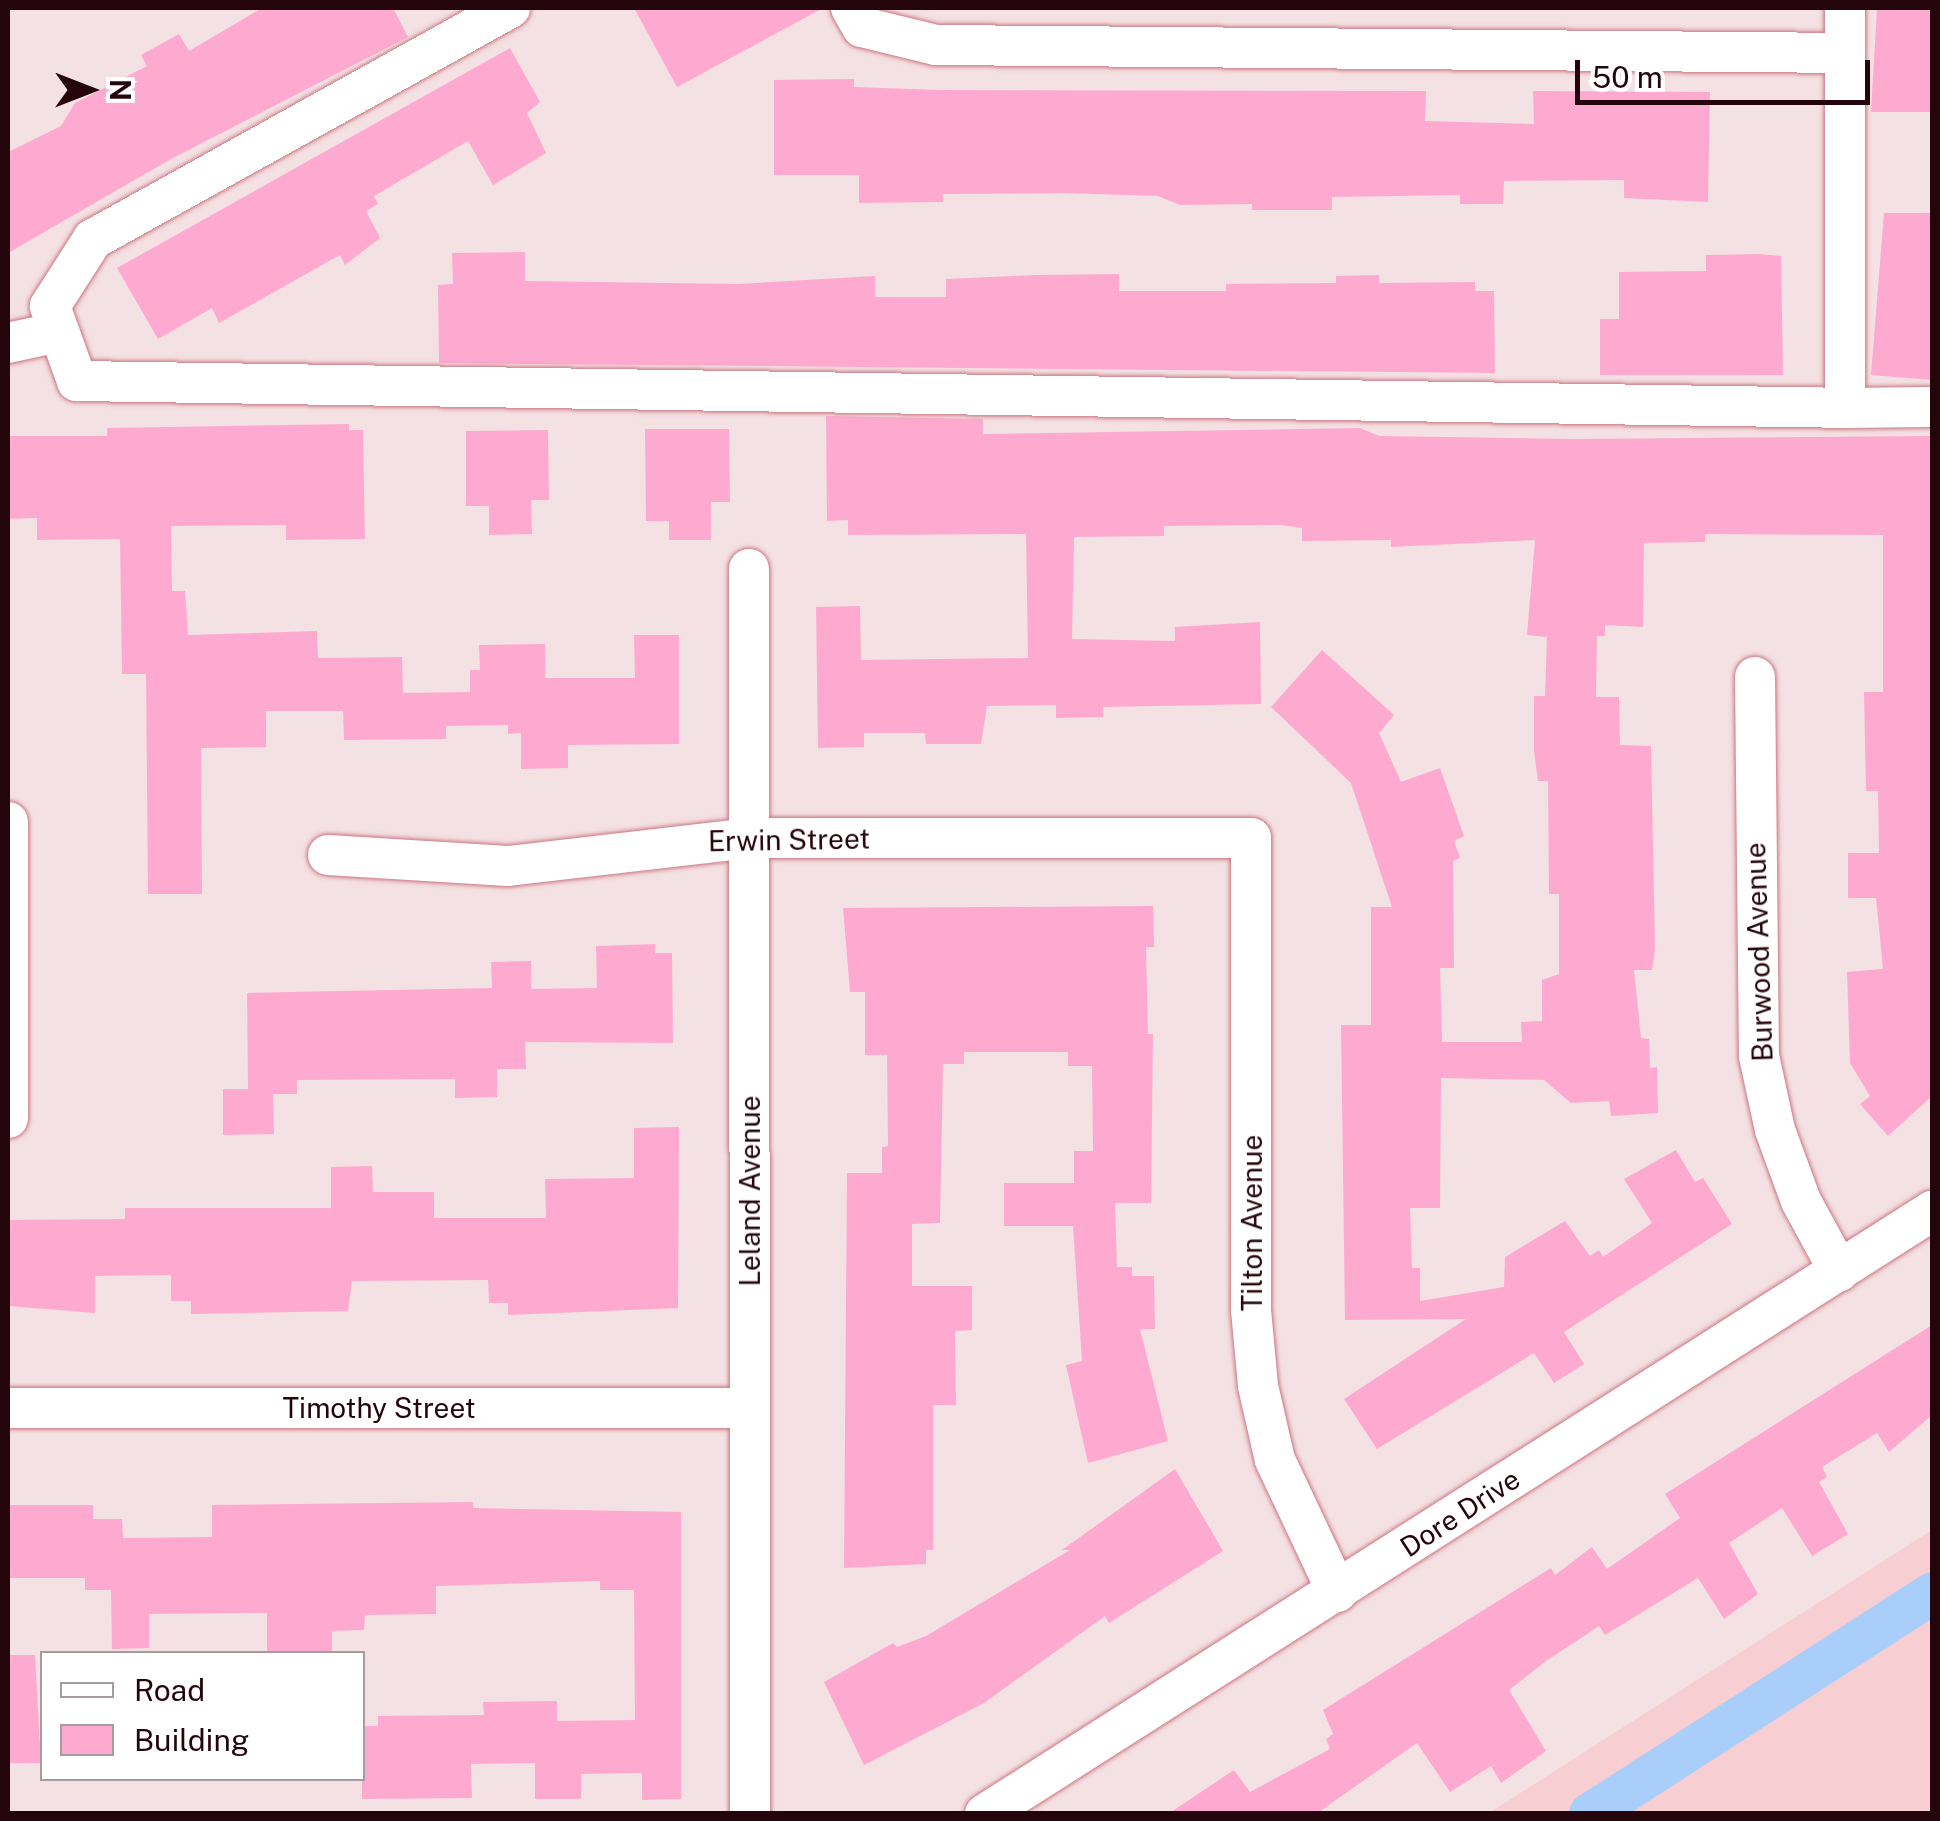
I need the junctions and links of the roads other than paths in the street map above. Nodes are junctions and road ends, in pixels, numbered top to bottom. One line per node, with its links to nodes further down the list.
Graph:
1 (510, 8): 6 (street)
2 (851, 8): 4 (street)
3 (1845, 8): 5 (street)
4 (883, 20): 5 (street)
5 (1845, 53): 9 (street)
6 (59, 332): 7 (street); 9 (street)
7 (8, 343)
8 (1930, 407): 9 (street)
9 (1845, 408)
10 (749, 569): 13 (street, Leland Avenue)
11 (1754, 677): 18 (street, Burwood Avenue)
12 (8, 822): 16 (street)
13 (749, 838): 14 (street, Erwin Street); 15 (street, Erwin Street); 20 (street, Leland Avenue)
14 (1251, 838): 21 (street, Tilton Avenue)
15 (328, 854)
16 (8, 1118)
17 (1932, 1211): 18 (street, Dore Drive)
18 (1838, 1271): 21 (street, Dore Drive)
19 (8, 1408): 20 (street, Timothy Street)
20 (750, 1408): 22 (street, Leland Avenue)
21 (1337, 1592): 23 (street, Dore Drive)
22 (750, 1814)
23 (985, 1814)

